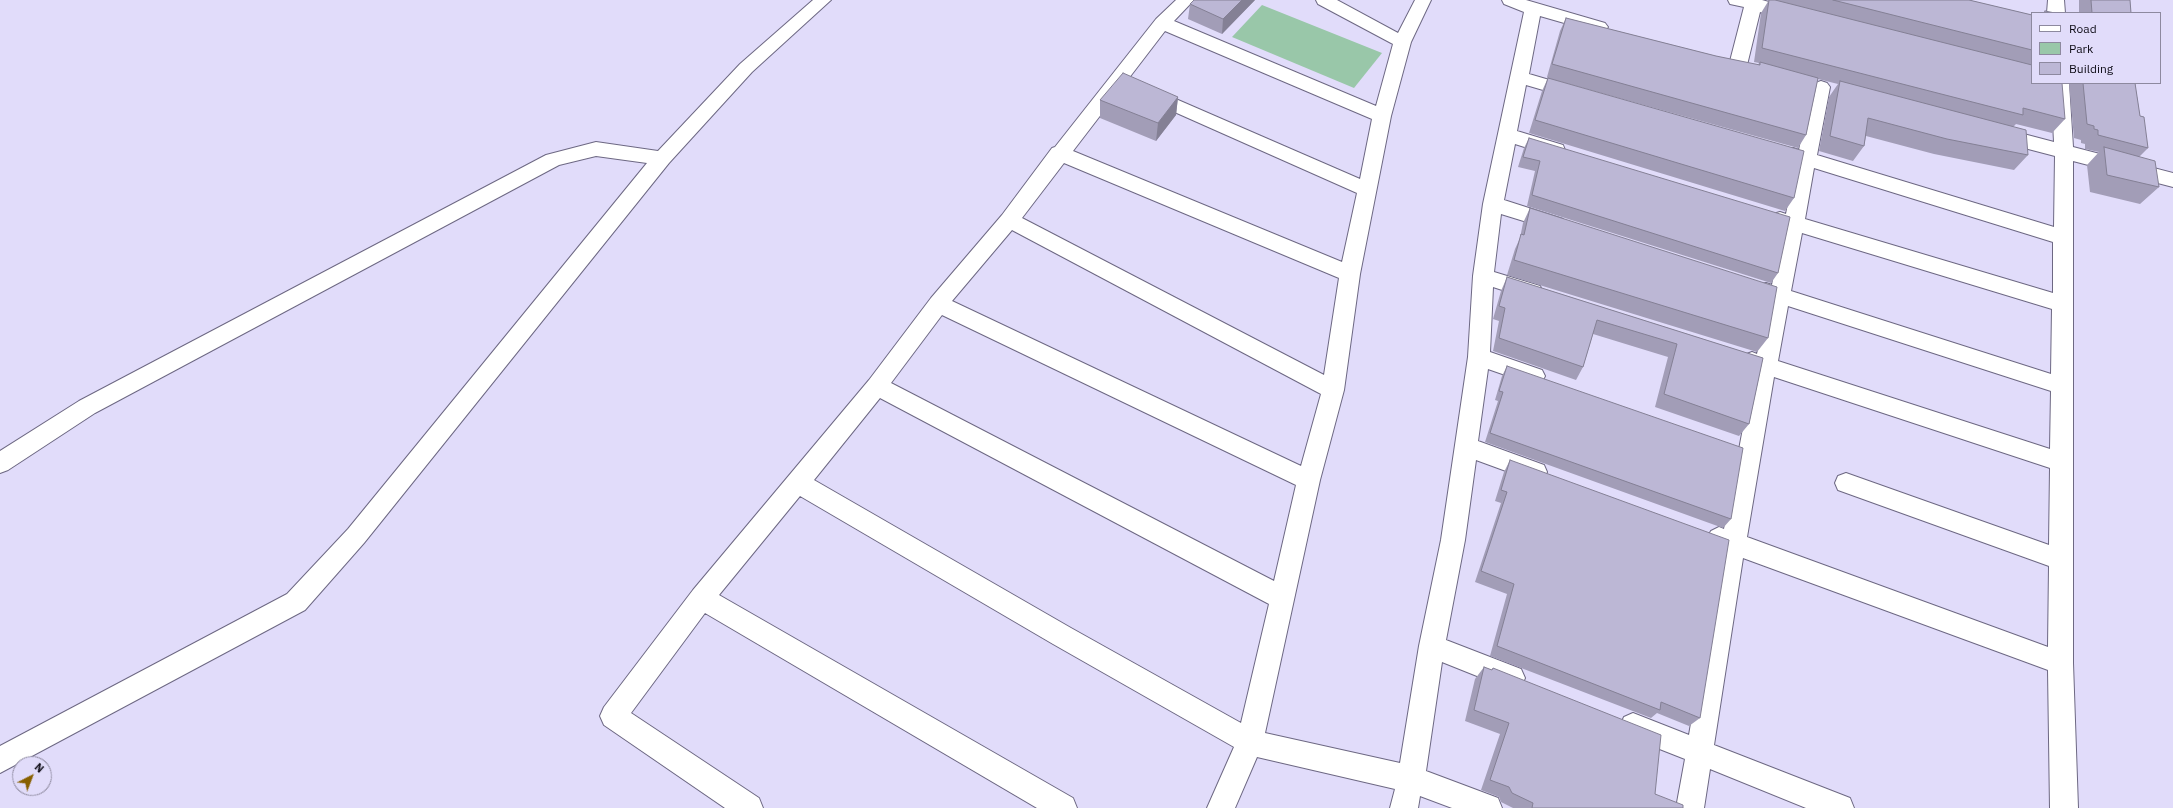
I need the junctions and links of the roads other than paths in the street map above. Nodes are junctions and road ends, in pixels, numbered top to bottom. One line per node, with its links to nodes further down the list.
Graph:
1 (823, 0): 28 (street)
2 (1186, 0): 12 (street)
3 (1324, 0): 14 (street)
4 (1423, 0): 14 (street)
5 (1510, 0): 9 (street)
6 (1736, 0): 8 (street)
7 (2056, 0): 10 (street)
8 (1753, 2): 11 (street); 15 (street)
9 (1533, 9): 13 (street); 16 (street)
10 (2056, 12)
11 (1813, 20)
12 (1162, 22): 17 (street); 21 (street)
13 (1617, 32)
14 (1402, 42): 21 (street)
15 (1738, 65)
16 (1519, 77): 20 (street); 23 (street)
17 (1116, 80): 26 (street); 31 (street)
18 (2060, 84): 25 (street)
19 (1821, 87): 29 (street)
20 (1595, 99)
21 (1382, 116): 31 (street)
22 (1980, 129): 25 (street)
23 (1508, 135): 27 (street); 32 (street)
24 (1776, 151): 29 (street)
25 (2064, 151): 30 (street); 37 (street)
26 (1059, 153): 34 (street); 38 (street)
27 (1576, 155)
28 (662, 158): 56 (street); 72 (street)
29 (1807, 159): 35 (street); 37 (street)
30 (2173, 180)
31 (1367, 190): 38 (street)
32 (1493, 204): 36 (street); 39 (street)
33 (1764, 214): 35 (street)
34 (1009, 220): 43 (street); 51 (street)
35 (1794, 223): 41 (street); 44 (street)
36 (1576, 230)
37 (2063, 237): 44 (street)
38 (1350, 274): 51 (street)
39 (1483, 276): 42 (street); 46 (street)
40 (1750, 286): 41 (street)
41 (1780, 296): 47 (street); 50 (street)
42 (1550, 297)
43 (938, 304): 49 (street); 58 (street)
44 (2063, 304): 50 (street)
45 (1736, 356): 47 (street)
46 (1479, 357): 48 (street); 53 (street)
47 (1766, 366): 54 (street); 55 (street)
48 (1554, 383)
49 (877, 386): 59 (street); 65 (street)
50 (2062, 386): 55 (street)
51 (1333, 390): 58 (street)
52 (1726, 443): 54 (street)
53 (1465, 446): 57 (street); 66 (street)
54 (1749, 451): 62 (street)
55 (2061, 462): 63 (street)
56 (0, 463)
57 (1554, 478)
58 (1309, 480): 65 (street)
59 (799, 483): 64 (street); 70 (street)
60 (1846, 483): 63 (street)
61 (1696, 529): 62 (street)
62 (1733, 543): 67 (street); 71 (street)
63 (2059, 559): 67 (street)
64 (702, 598): 74 (street); 75 (street)
65 (1282, 598): 70 (street)
66 (1432, 646): 68 (street); 73 (street)
67 (2060, 663): 81 (street)
68 (1535, 687)
69 (1609, 717): 71 (street)
70 (1250, 742): 73 (street); 76 (street)
71 (1698, 752): 79 (street); 80 (street)
72 (0, 760)
73 (1412, 779): 77 (street); 78 (street)
74 (749, 808)
75 (1063, 808)
76 (1221, 808)
77 (1404, 808)
78 (1488, 808)
79 (1690, 808)
80 (1840, 808)
81 (2064, 808)

